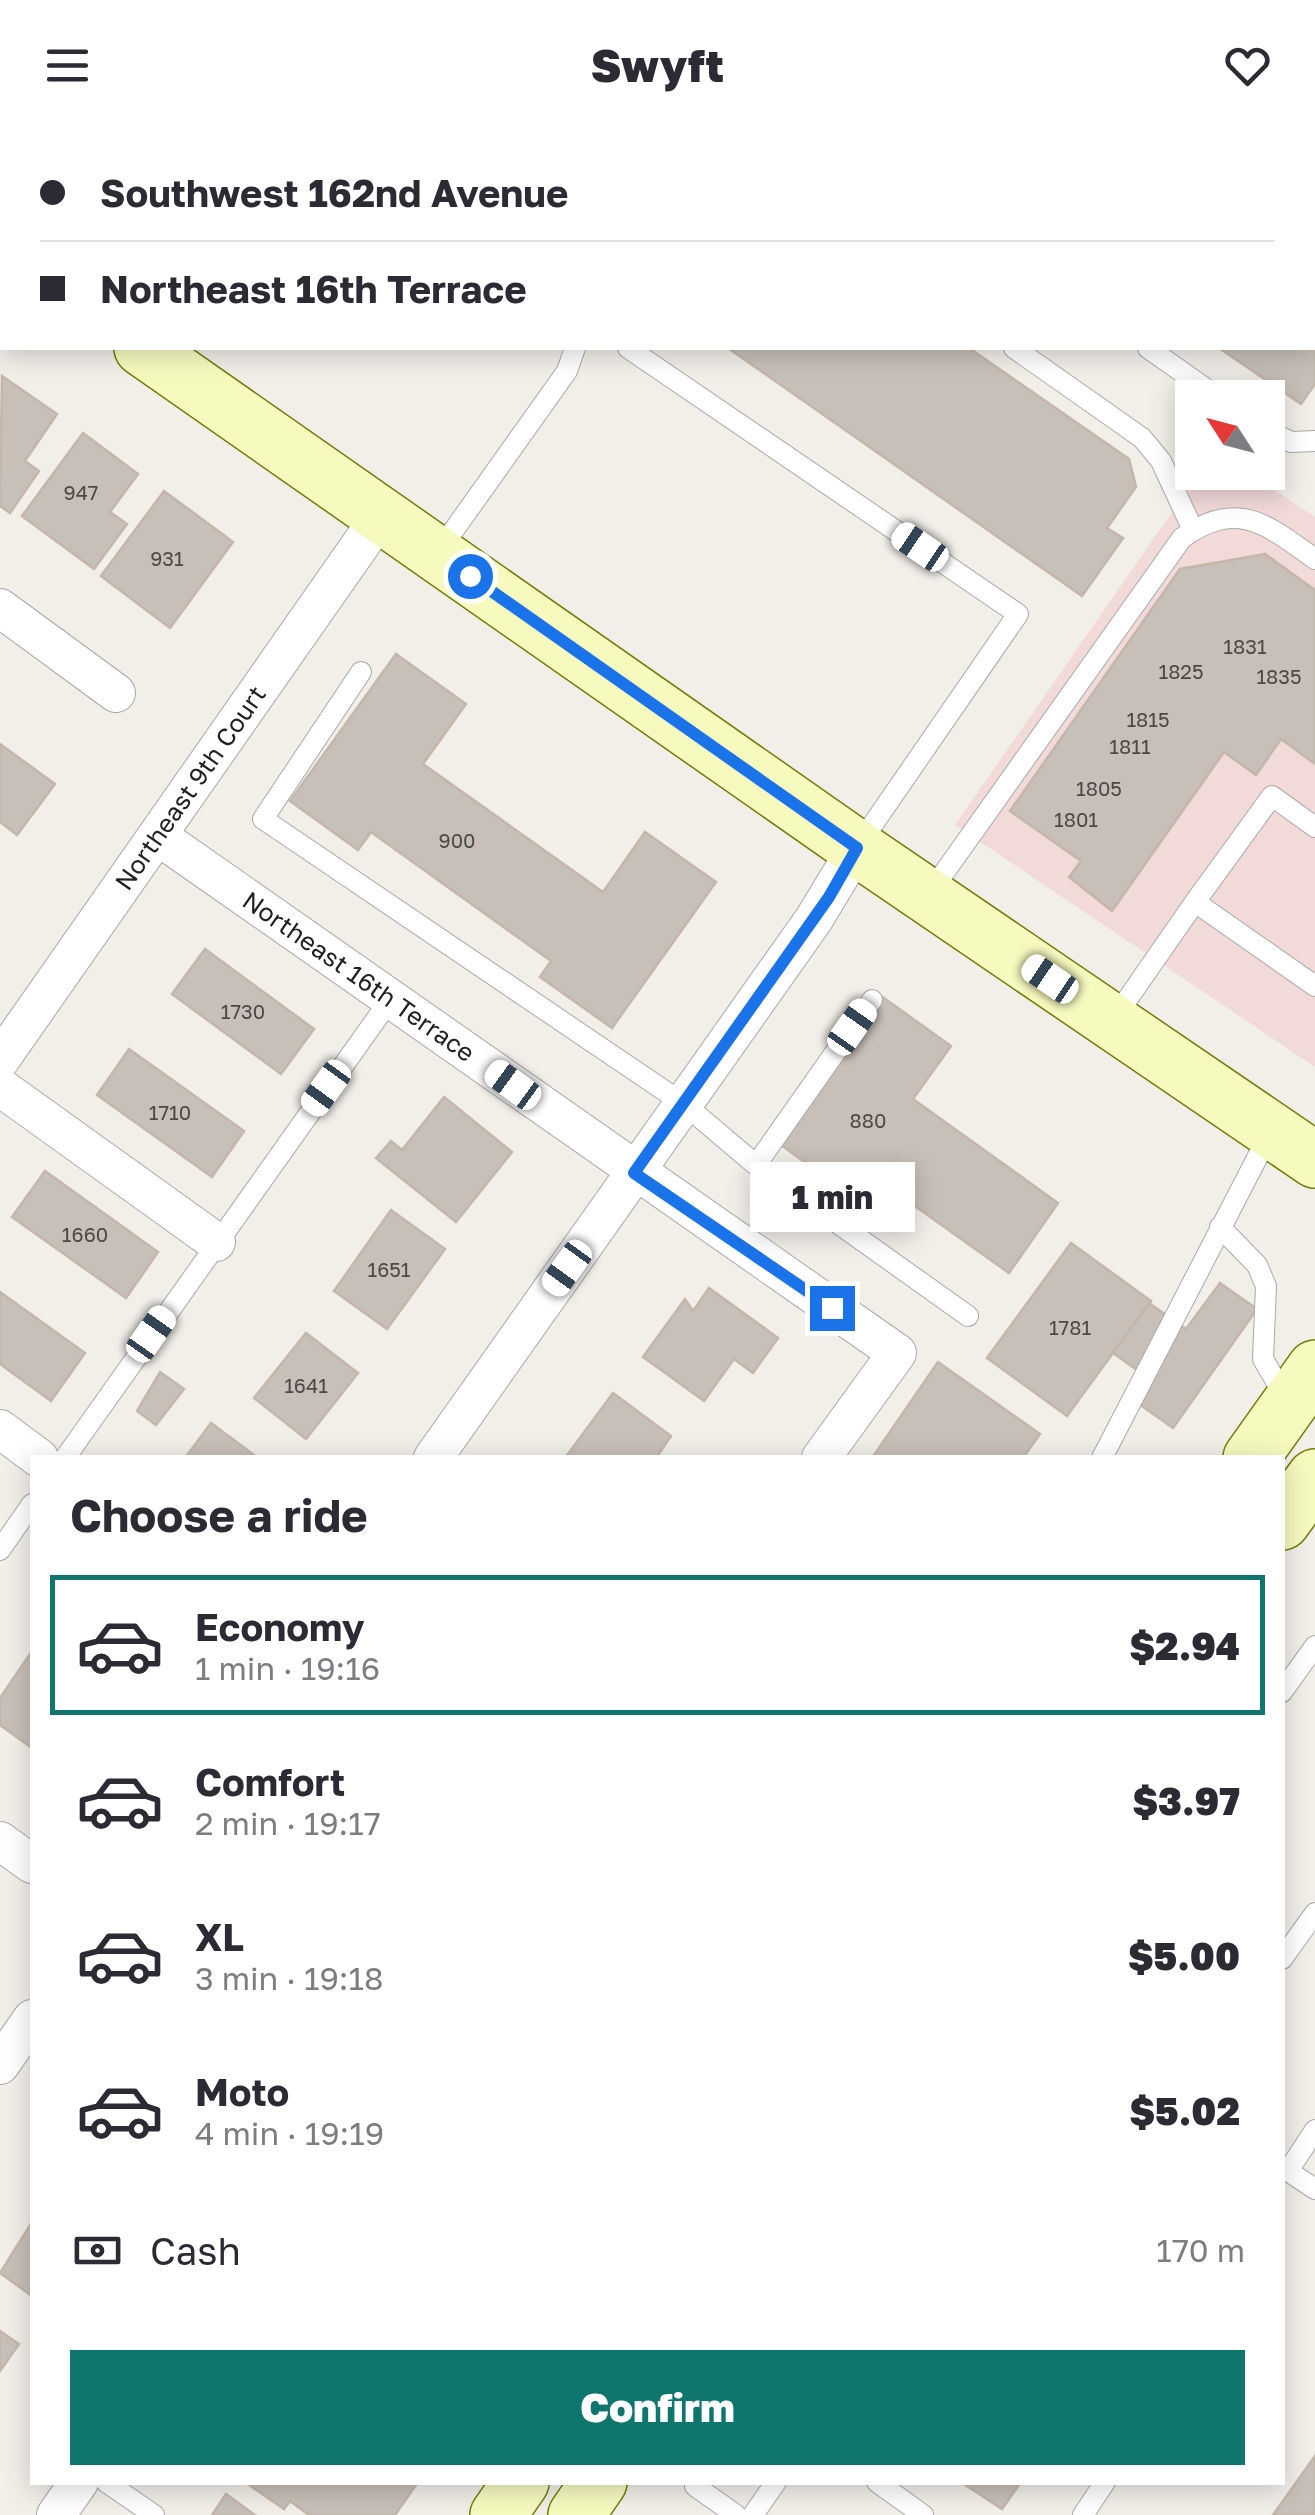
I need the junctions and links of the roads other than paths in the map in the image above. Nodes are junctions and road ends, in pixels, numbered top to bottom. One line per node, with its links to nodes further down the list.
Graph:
1 (145, 350): 9 (street)
2 (573, 350): 11 (lane)
3 (631, 350): 18 (lane)
4 (1017, 350): 10 (lane)
5 (1151, 350): 6 (lane)
6 (1193, 380)
7 (1285, 439): 8 (lane)
8 (1315, 441)
9 (382, 514): 11 (street); 17 (street, Northeast 9th Court)
10 (1193, 530): 12 (lane); 19 (lane)
11 (438, 553): 18 (street)
12 (1315, 559)
13 (0, 608): 15 (street)
14 (361, 672): 27 (lane)
15 (116, 693)
16 (1315, 826): 20 (lane)
17 (158, 836): 22 (street, Northeast 16th Terrace); 25 (street, Northeast 9th Court)
18 (857, 848): 19 (street); 27 (street)
19 (928, 896): 24 (street)
20 (1195, 902): 21 (lane); 24 (lane)
21 (1315, 986)
22 (392, 997): 30 (street, Northeast 16th Terrace); 32 (lane)
23 (872, 1000): 29 (lane)
24 (1113, 1020): 28 (street)
25 (0, 1060)
26 (0, 1087): 32 (street)
27 (684, 1104): 29 (lane); 30 (street)
28 (1293, 1145): 31 (lane)
29 (756, 1166): 33 (lane)
30 (634, 1173): 38 (street); 39 (street, Northeast 16th Terrace)
31 (1220, 1226): 34 (lane); 40 (lane)
32 (216, 1242): 37 (lane)
33 (968, 1316)
34 (1302, 1385): 41 (street)
35 (0, 1429): 36 (street)
36 (35, 1455)
37 (67, 1455)
38 (435, 1455)
39 (823, 1455)
40 (1104, 1455)
41 (1253, 1455)
42 (1315, 1476): 44 (street)
43 (30, 1507): 45 (lane)
44 (1285, 1518)
45 (0, 1550)
46 (1315, 1646): 47 (lane)
47 (1285, 1688)
48 (0, 1841): 49 (street)
49 (30, 1863)
50 (1315, 1914): 51 (lane)
51 (1285, 1955)
52 (30, 2023): 53 (street)
53 (0, 2065)
54 (1315, 2130): 55 (lane)
55 (1286, 2169): 56 (lane)
56 (1315, 2189)
57 (77, 2485): 65 (street)
58 (110, 2485): 66 (lane)
59 (519, 2485): 67 (street)
60 (597, 2485): 68 (street)
61 (774, 2485): 70 (lane)
62 (881, 2485): 71 (lane)
63 (1103, 2485): 72 (lane)
64 (695, 2486): 69 (lane)
65 (56, 2515)
66 (154, 2515)
67 (498, 2515)
68 (576, 2515)
69 (736, 2515)
70 (753, 2515)
71 (923, 2515)
72 (1083, 2515)

